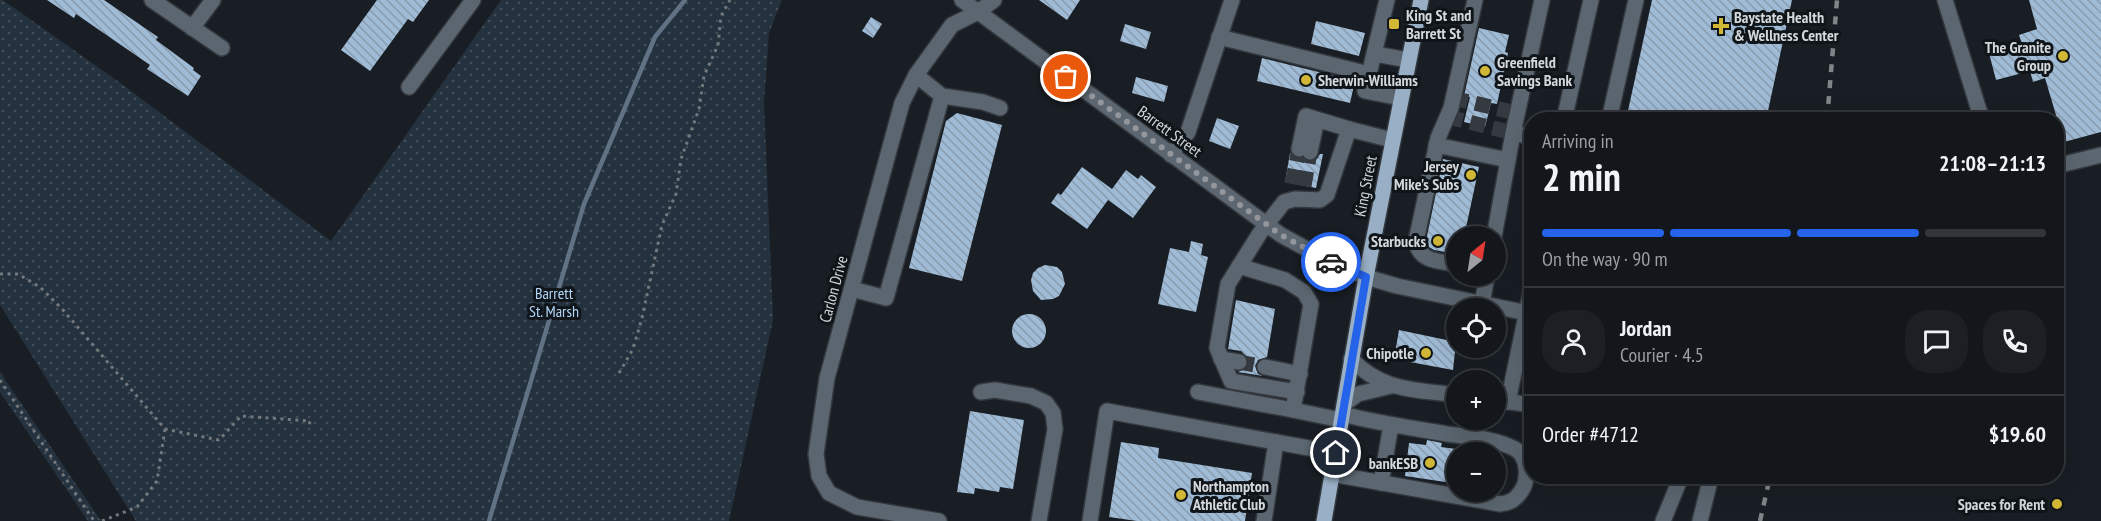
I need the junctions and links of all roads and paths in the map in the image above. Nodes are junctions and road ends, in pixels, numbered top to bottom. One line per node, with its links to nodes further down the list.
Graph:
1 (152, 0): 16 (street)
2 (213, 0): 16 (street)
3 (473, 0): 23 (street)
4 (730, 0): 55 (path)
5 (962, 0): 15 (street, Barrett Street)
6 (994, 0): 15 (street, Carlon Drive)
7 (1232, 0): 17 (street)
8 (1387, 0): 19 (street)
9 (1475, 0): 34 (street)
10 (1542, 0): 31 (street)
11 (1591, 0): 27 (street)
12 (1636, 0): 28 (street)
13 (1945, 0): 29 (street)
14 (1417, 1): 20 (main road, King Street)
15 (978, 12): 22 (street, Carlon Drive); 36 (street, Barrett Street)
16 (192, 28): 18 (street)
17 (1219, 38): 21 (street); 36 (street)
18 (222, 48)
19 (1375, 54): 20 (street); 21 (street)
20 (1408, 60): 25 (main road, King Street)
21 (1369, 74): 25 (street)
22 (916, 75): 24 (street); 46 (street, Carlon Drive)
23 (409, 87)
24 (942, 96): 26 (street); 46 (street)
25 (1400, 98): 33 (main road, King Street)
26 (1000, 108)
27 (1566, 112)
28 (1611, 112)
29 (1980, 112)
30 (1349, 129): 33 (street); 35 (street); 40 (street)
31 (1513, 133): 32 (street); 38 (street)
32 (1524, 135)
33 (1392, 140): 45 (main road, King Street)
34 (1436, 145): 38 (street); 42 (street)
35 (1305, 150)
36 (1172, 155): 40 (street, Barrett Street)
37 (2101, 155): 39 (street)
38 (1508, 160): 41 (street)
39 (2064, 164)
40 (1266, 224): 43 (street); 45 (street, Barrett Street)
41 (1496, 226)
42 (1446, 262)
43 (1239, 266): 51 (street); 56 (street)
44 (0, 274): 70 (path)
45 (1366, 277): 47 (street, Barrett Street); 52 (main road, King Street)
46 (852, 289): 79 (street, Carlon Drive)
47 (1454, 298)
48 (1506, 309): 49 (street, Barrett Street)
49 (1524, 312)
50 (1524, 329): 59 (street)
51 (1221, 359): 53 (street); 62 (street)
52 (1352, 359): 58 (street); 67 (main road, King Street)
53 (1239, 362)
54 (1265, 367): 56 (street)
55 (620, 373)
56 (1300, 374): 62 (street)
57 (0, 380): 80 (path)
58 (1391, 386): 63 (street); 67 (street)
59 (1506, 388)
60 (981, 392): 83 (street)
61 (1198, 392): 66 (street)
62 (1297, 392): 66 (street)
63 (1446, 394)
64 (1506, 402): 65 (street)
65 (1524, 404)
66 (1293, 410): 67 (street)
67 (1342, 413): 68 (street); 72 (main road, King Street)
68 (1391, 425): 73 (street); 75 (street)
69 (309, 426): 70 (path)
70 (165, 429): 81 (path)
71 (1276, 442): 72 (street); 84 (street); 85 (street)
72 (1336, 453): 74 (main road, King Street)
73 (1524, 460)
74 (1332, 474): 75 (street); 86 (main road, King Street)
75 (1381, 483): 76 (street)
76 (1525, 484)
77 (1677, 484): 87 (street)
78 (1709, 484): 88 (street)
79 (856, 514): 82 (street, Carlon Drive)
80 (94, 521)
81 (102, 521)
82 (939, 521)
83 (1039, 521)
84 (1090, 521)
85 (1264, 521)
86 (1324, 521)
87 (1663, 521)
88 (1700, 521)

